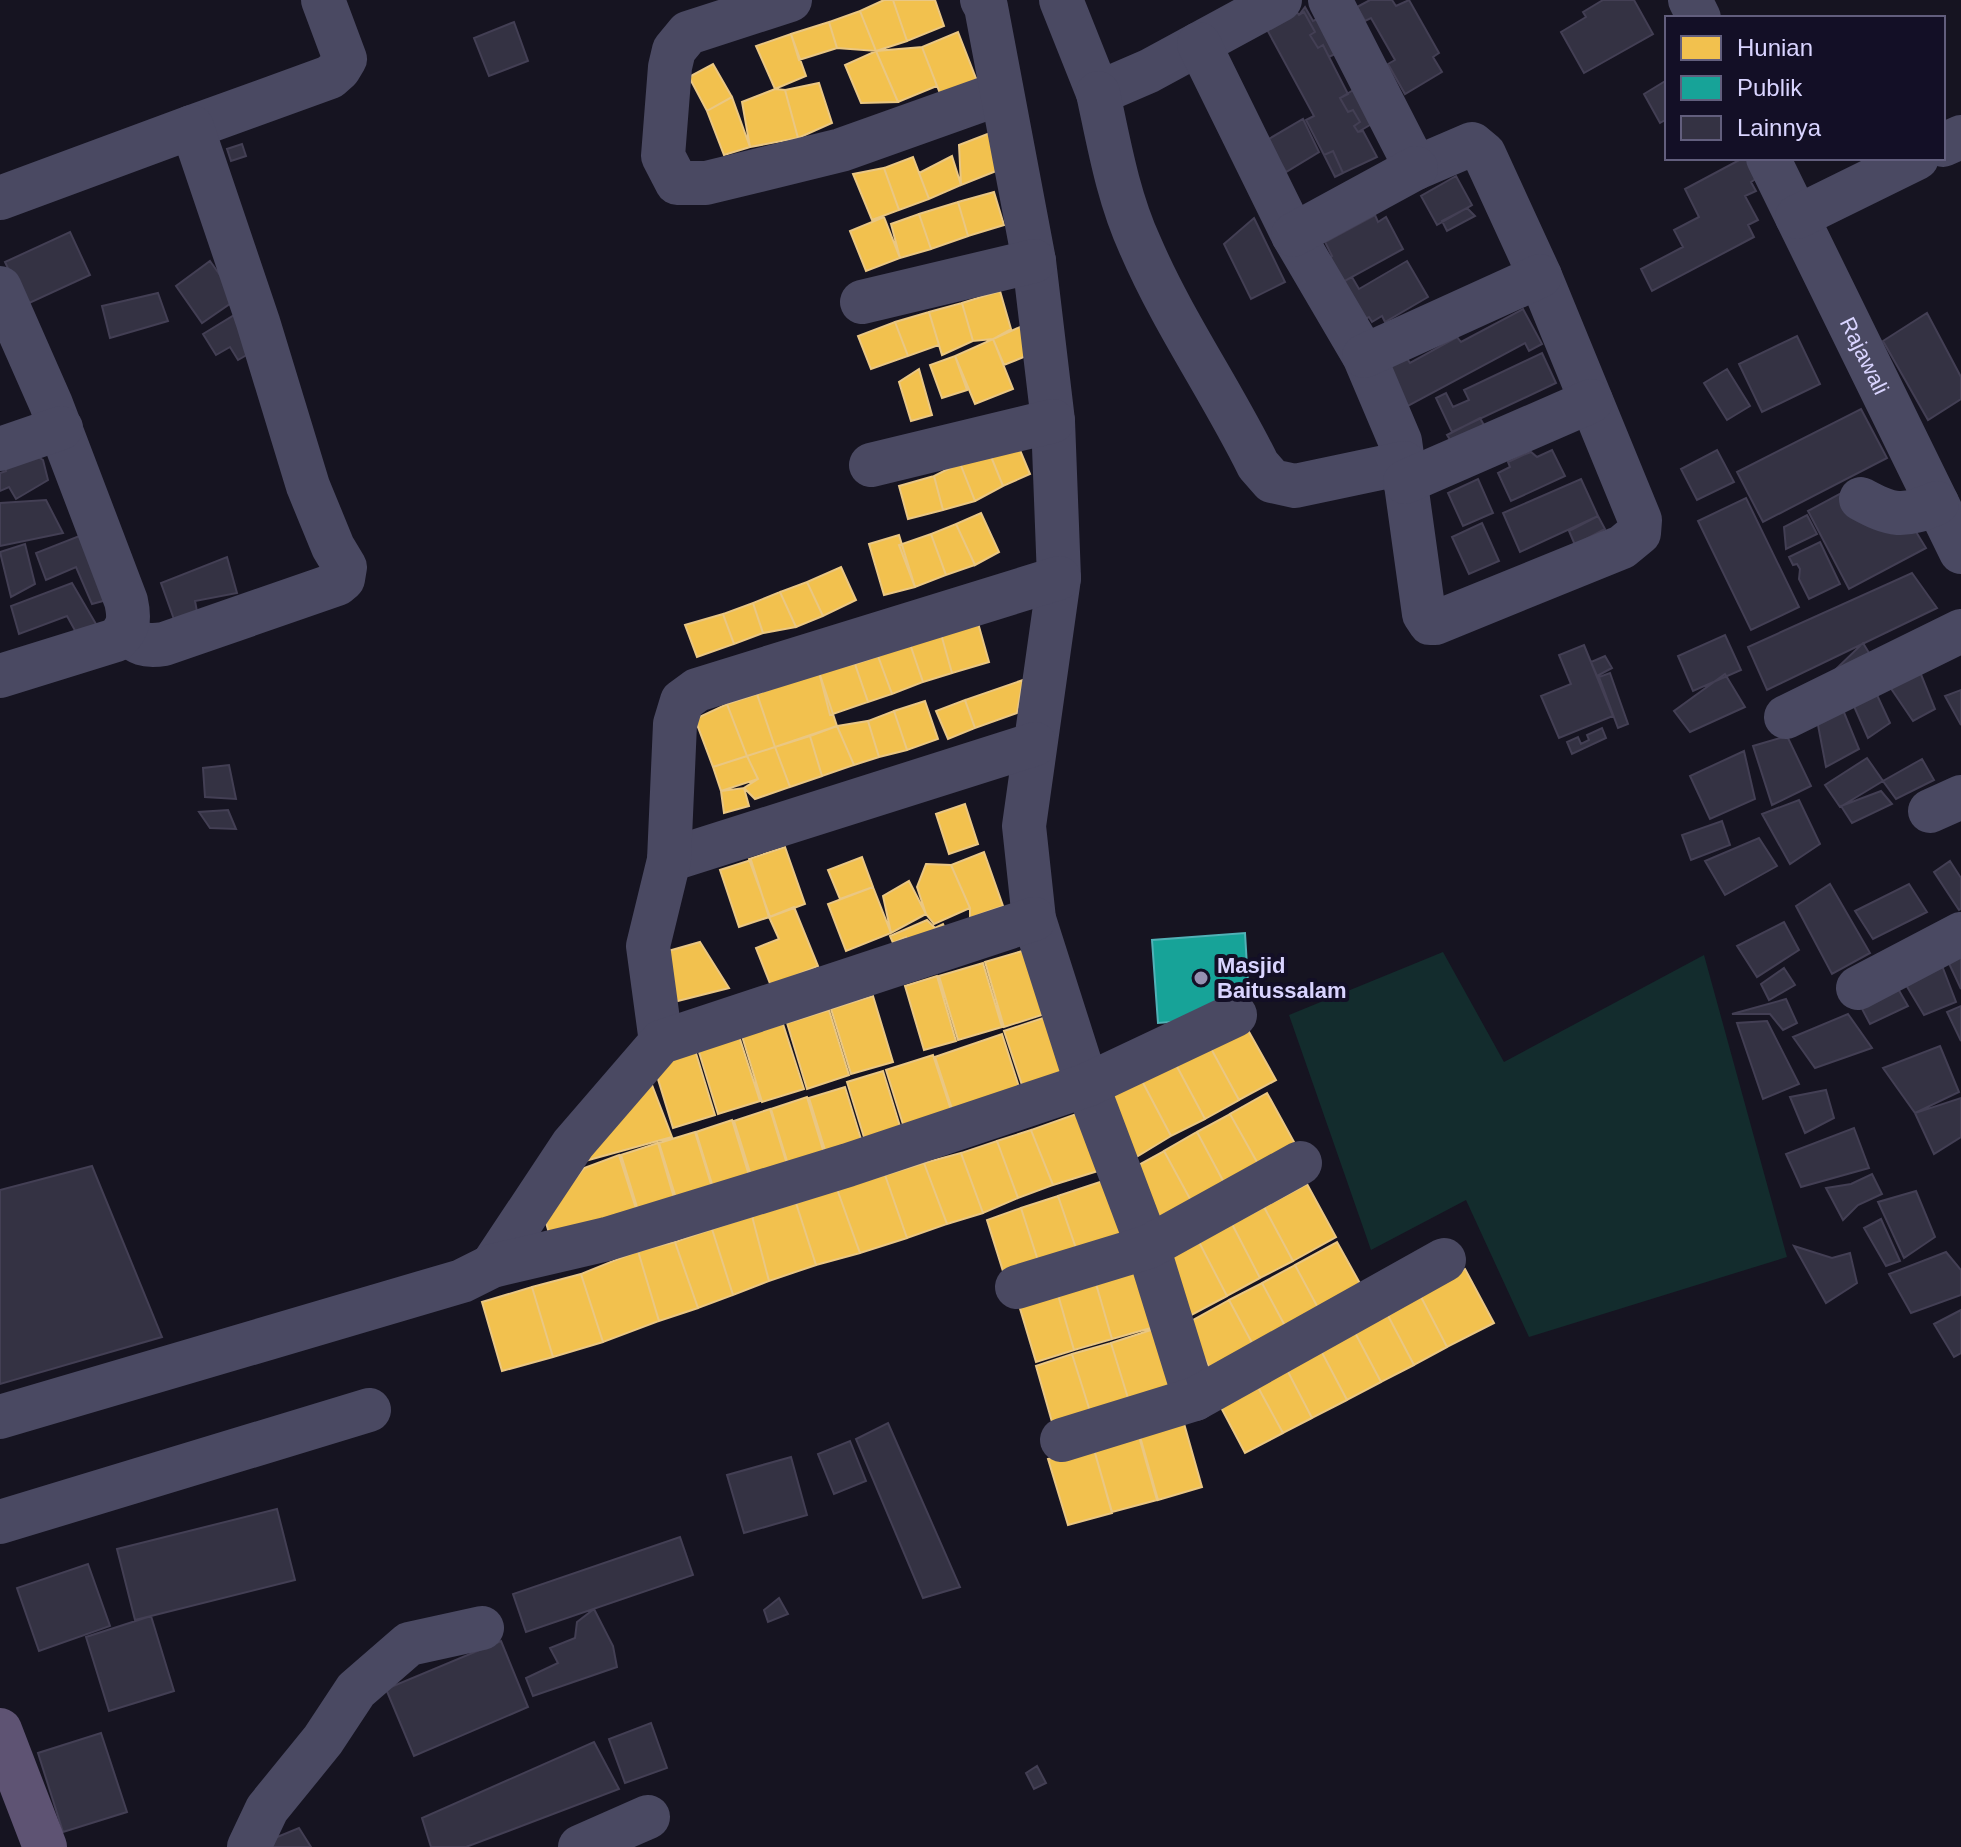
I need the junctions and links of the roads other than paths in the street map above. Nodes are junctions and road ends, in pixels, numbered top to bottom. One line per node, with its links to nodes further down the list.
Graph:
1 (323, 0): 10 (street)
2 (790, 0): 8 (street)
3 (982, 0): 8 (street)
4 (1061, 0): 9 (street)
5 (1280, 0): 7 (street)
6 (1330, 0): 13 (street)
7 (1199, 44): 9 (street); 16 (street)
8 (1001, 93): 17 (street)
9 (1098, 93): 27 (street)
10 (192, 127): 14 (street); 33 (street)
11 (1769, 160): 15 (street, Rajawali)
12 (1913, 160): 15 (street)
13 (1416, 168): 16 (street); 18 (street)
14 (0, 198)
15 (1797, 217): 29 (street, Rajawali)
16 (1293, 235): 21 (street)
17 (1034, 261): 20 (street); 23 (street)
18 (1540, 276): 21 (street); 22 (street)
19 (0, 288): 24 (street)
20 (862, 302)
21 (1364, 356): 27 (street)
22 (1591, 401): 27 (street); 27 (street)
23 (1053, 421): 26 (street); 31 (street)
24 (61, 428): 25 (street); 33 (street)
25 (0, 449)
26 (871, 465)
27 (1404, 473)
28 (1861, 499): 29 (street)
29 (1937, 503): 30 (street, Rajawali)
30 (1961, 552)
31 (1059, 578): 36 (street); 37 (street)
32 (1961, 631): 35 (street)
33 (125, 632): 34 (street)
34 (0, 676)
35 (1786, 717)
36 (1035, 744): 37 (street); 38 (street)
37 (669, 860): 42 (street)
38 (1034, 919): 42 (street); 43 (street)
39 (1961, 934): 40 (street)
40 (1858, 988)
41 (1235, 1015): 43 (street)
42 (661, 1042): 47 (street)
43 (1087, 1085): 45 (street); 47 (street)
44 (1300, 1163): 45 (street)
45 (1148, 1247): 48 (street); 49 (street)
46 (1444, 1260): 49 (street)
47 (492, 1266): 51 (street)
48 (1017, 1287)
49 (1195, 1399): 52 (street)
50 (369, 1410): 53 (street)
51 (0, 1417)
52 (1062, 1440)
53 (0, 1522)
54 (482, 1628): 58 (street)
55 (0, 1730): 57 (main road)
56 (648, 1817): 59 (street)
57 (45, 1847)
58 (249, 1847)
59 (580, 1847)

